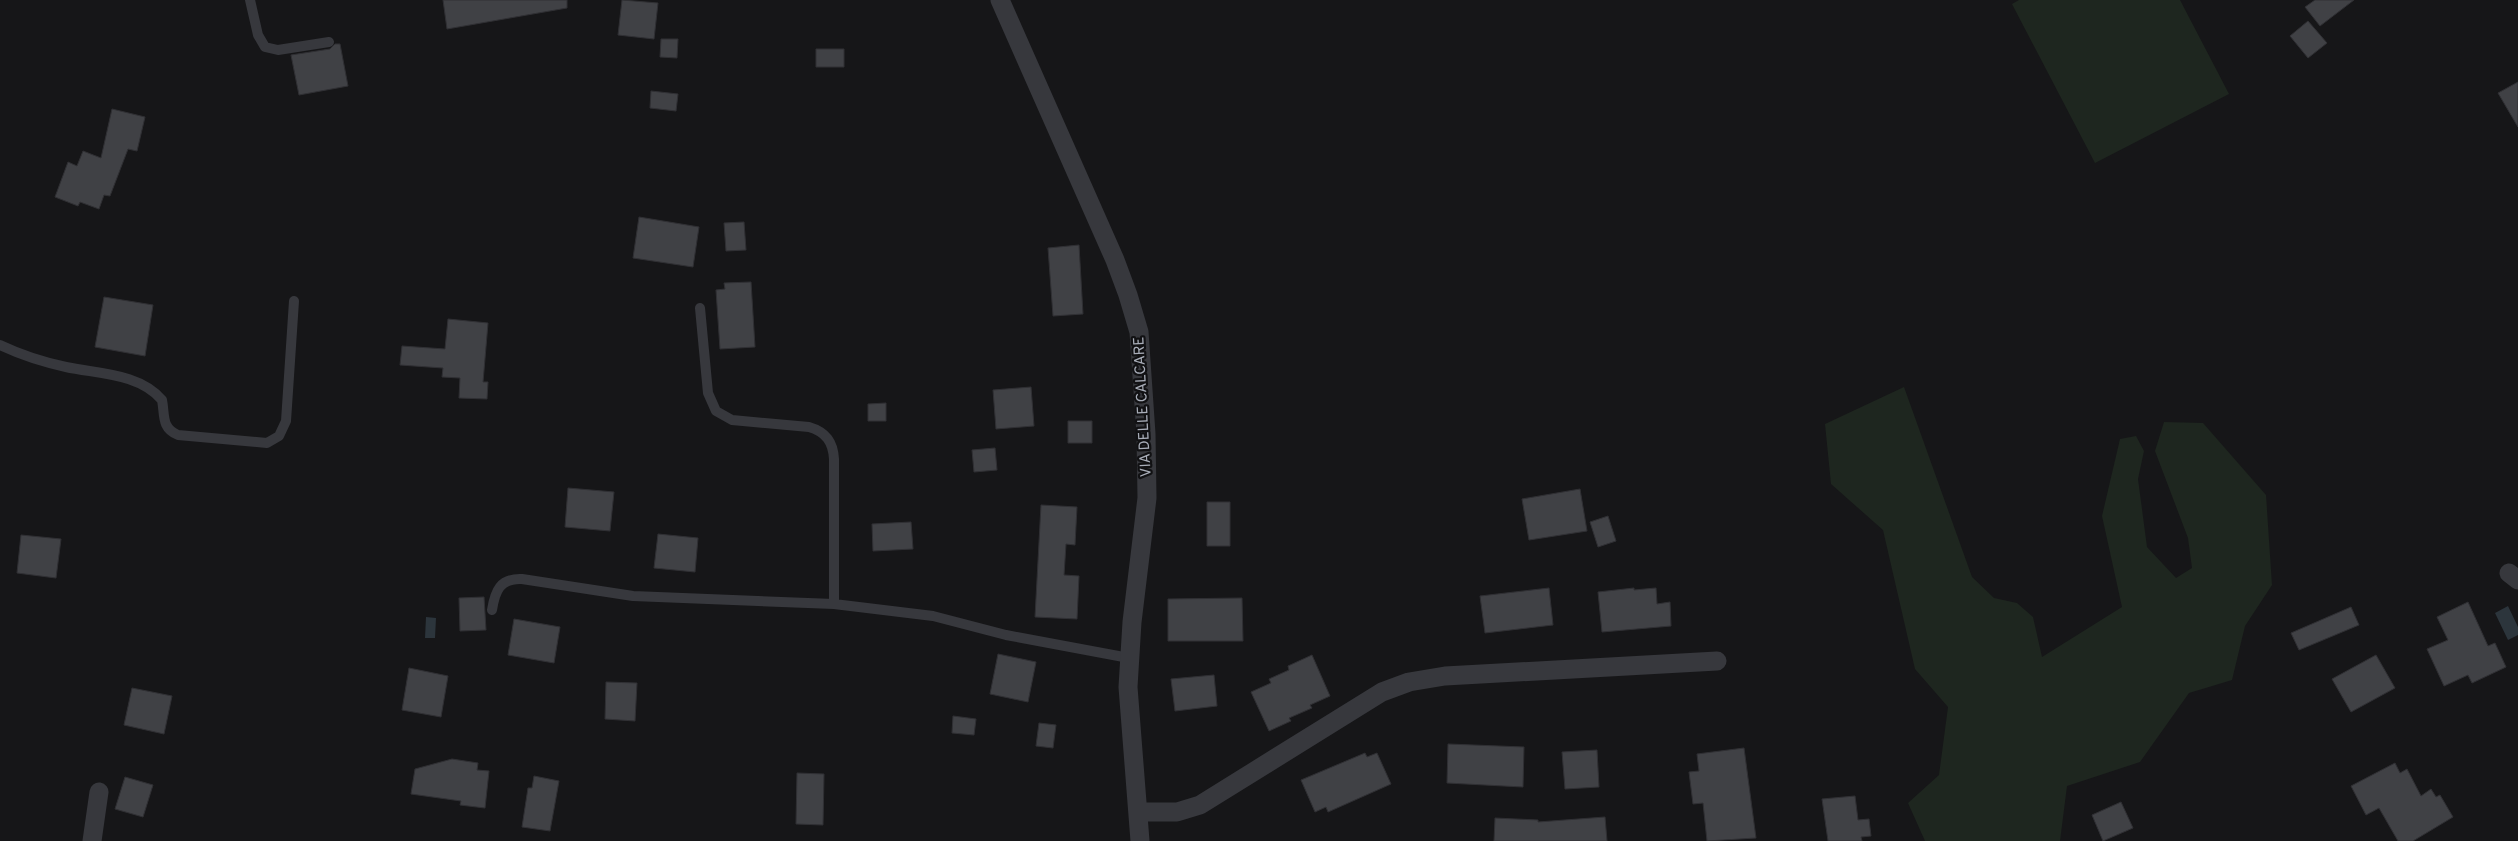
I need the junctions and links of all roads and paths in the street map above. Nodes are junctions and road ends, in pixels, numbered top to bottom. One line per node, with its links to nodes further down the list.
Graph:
1 (250, 0): 3 (lane)
2 (1000, 0): 9 (street, VIA DELLE CALCARE)
3 (329, 42)
4 (294, 301): 6 (lane)
5 (700, 308): 7 (lane)
6 (0, 345)
7 (834, 604): 8 (lane); 9 (lane)
8 (492, 610)
9 (1129, 658): 12 (street, VIA DELLE CALCARE)
10 (1718, 661): 12 (street)
11 (99, 792): 13 (street)
12 (1139, 812): 14 (street, VIA DELLE CALCARE)
13 (92, 841)
14 (1140, 841)

